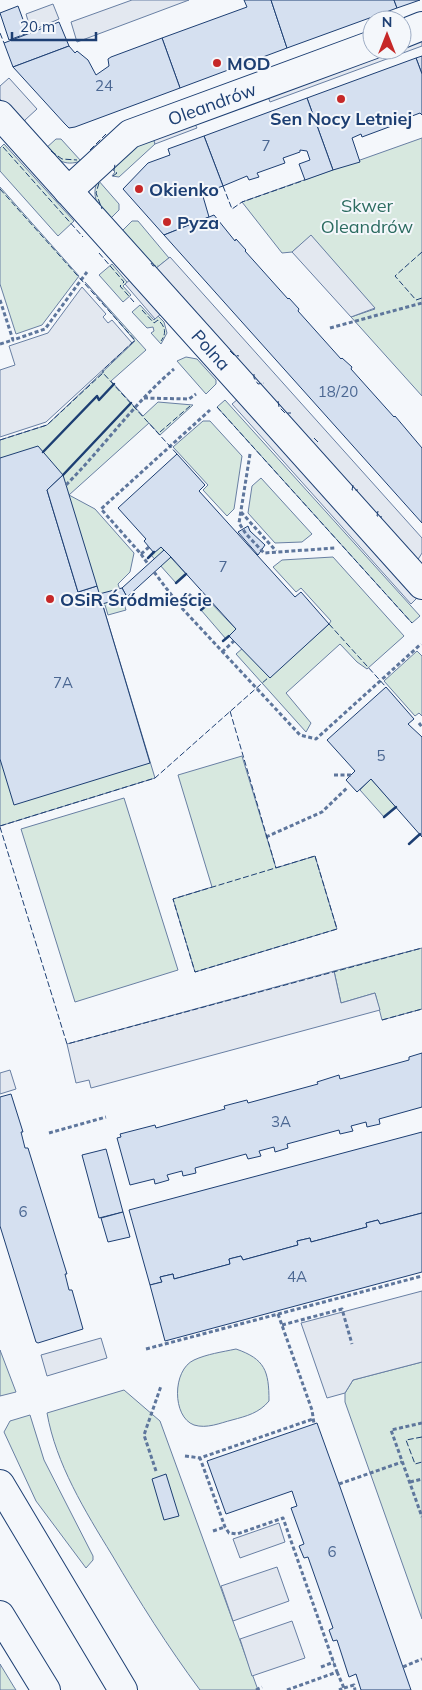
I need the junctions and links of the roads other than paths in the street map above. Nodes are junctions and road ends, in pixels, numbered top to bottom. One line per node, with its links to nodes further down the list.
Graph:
1 (362, 49): 3 (street, Oleandrów)
2 (0, 115): 3 (street, Polna)
3 (68, 191): 4 (street, Polna)
4 (422, 585)
5 (0, 1484): 8 (street)
6 (0, 1615): 7 (street)
7 (46, 1690)
8 (123, 1690)

